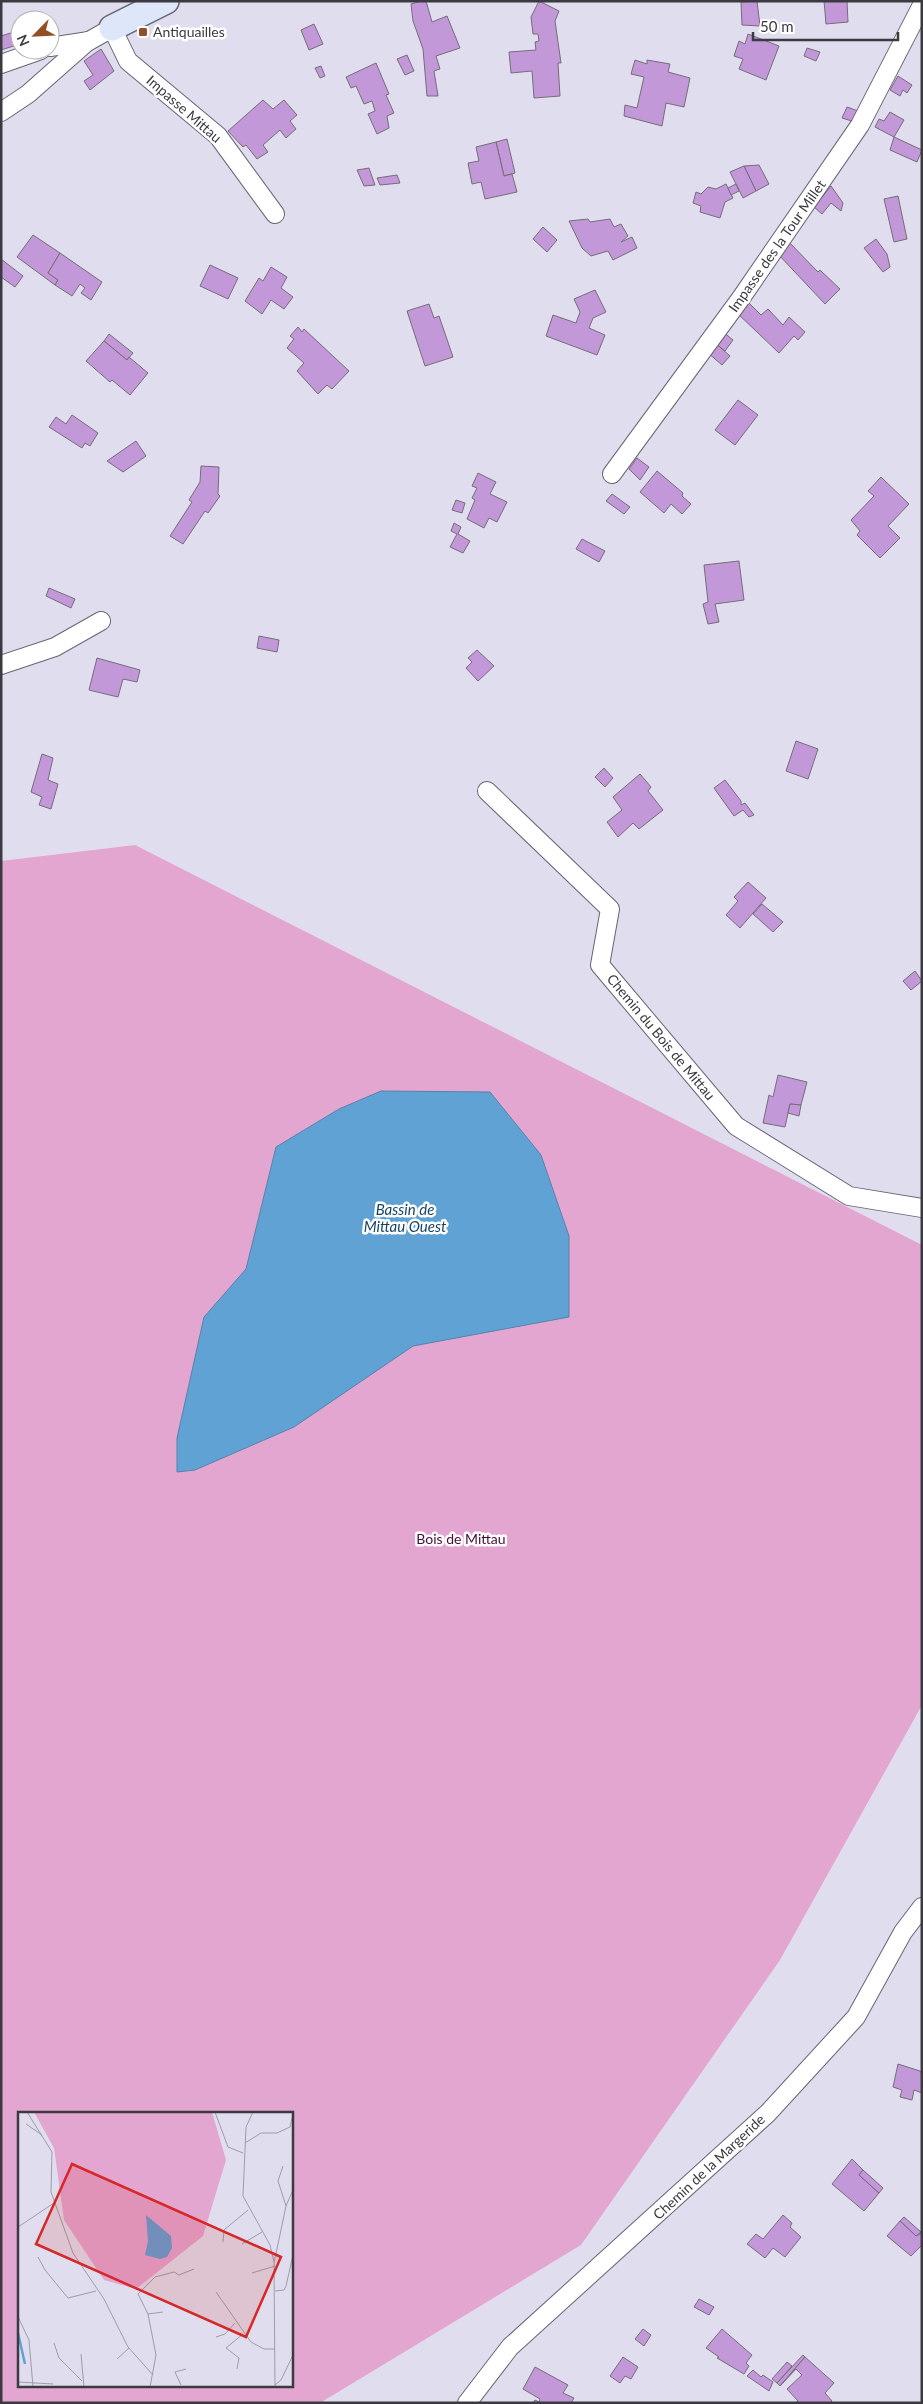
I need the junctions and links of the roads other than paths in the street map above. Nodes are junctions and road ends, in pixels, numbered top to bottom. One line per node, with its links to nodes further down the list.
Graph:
1 (166, 1): 3 (street)
2 (922, 5): 8 (street, Impasse des la Tour Millet)
3 (112, 28): 4 (street); 7 (street, Impasse Mittau)
4 (88, 40): 5 (street); 6 (street)
5 (60, 45)
6 (1, 112)
7 (275, 214)
8 (612, 474)
9 (101, 621): 10 (street)
10 (1, 665)
11 (487, 791): 12 (street, Chemin du Bois de Mittau)
12 (922, 1208)
13 (922, 1907): 14 (street, Chemin de la Margeride)
14 (467, 2403)

